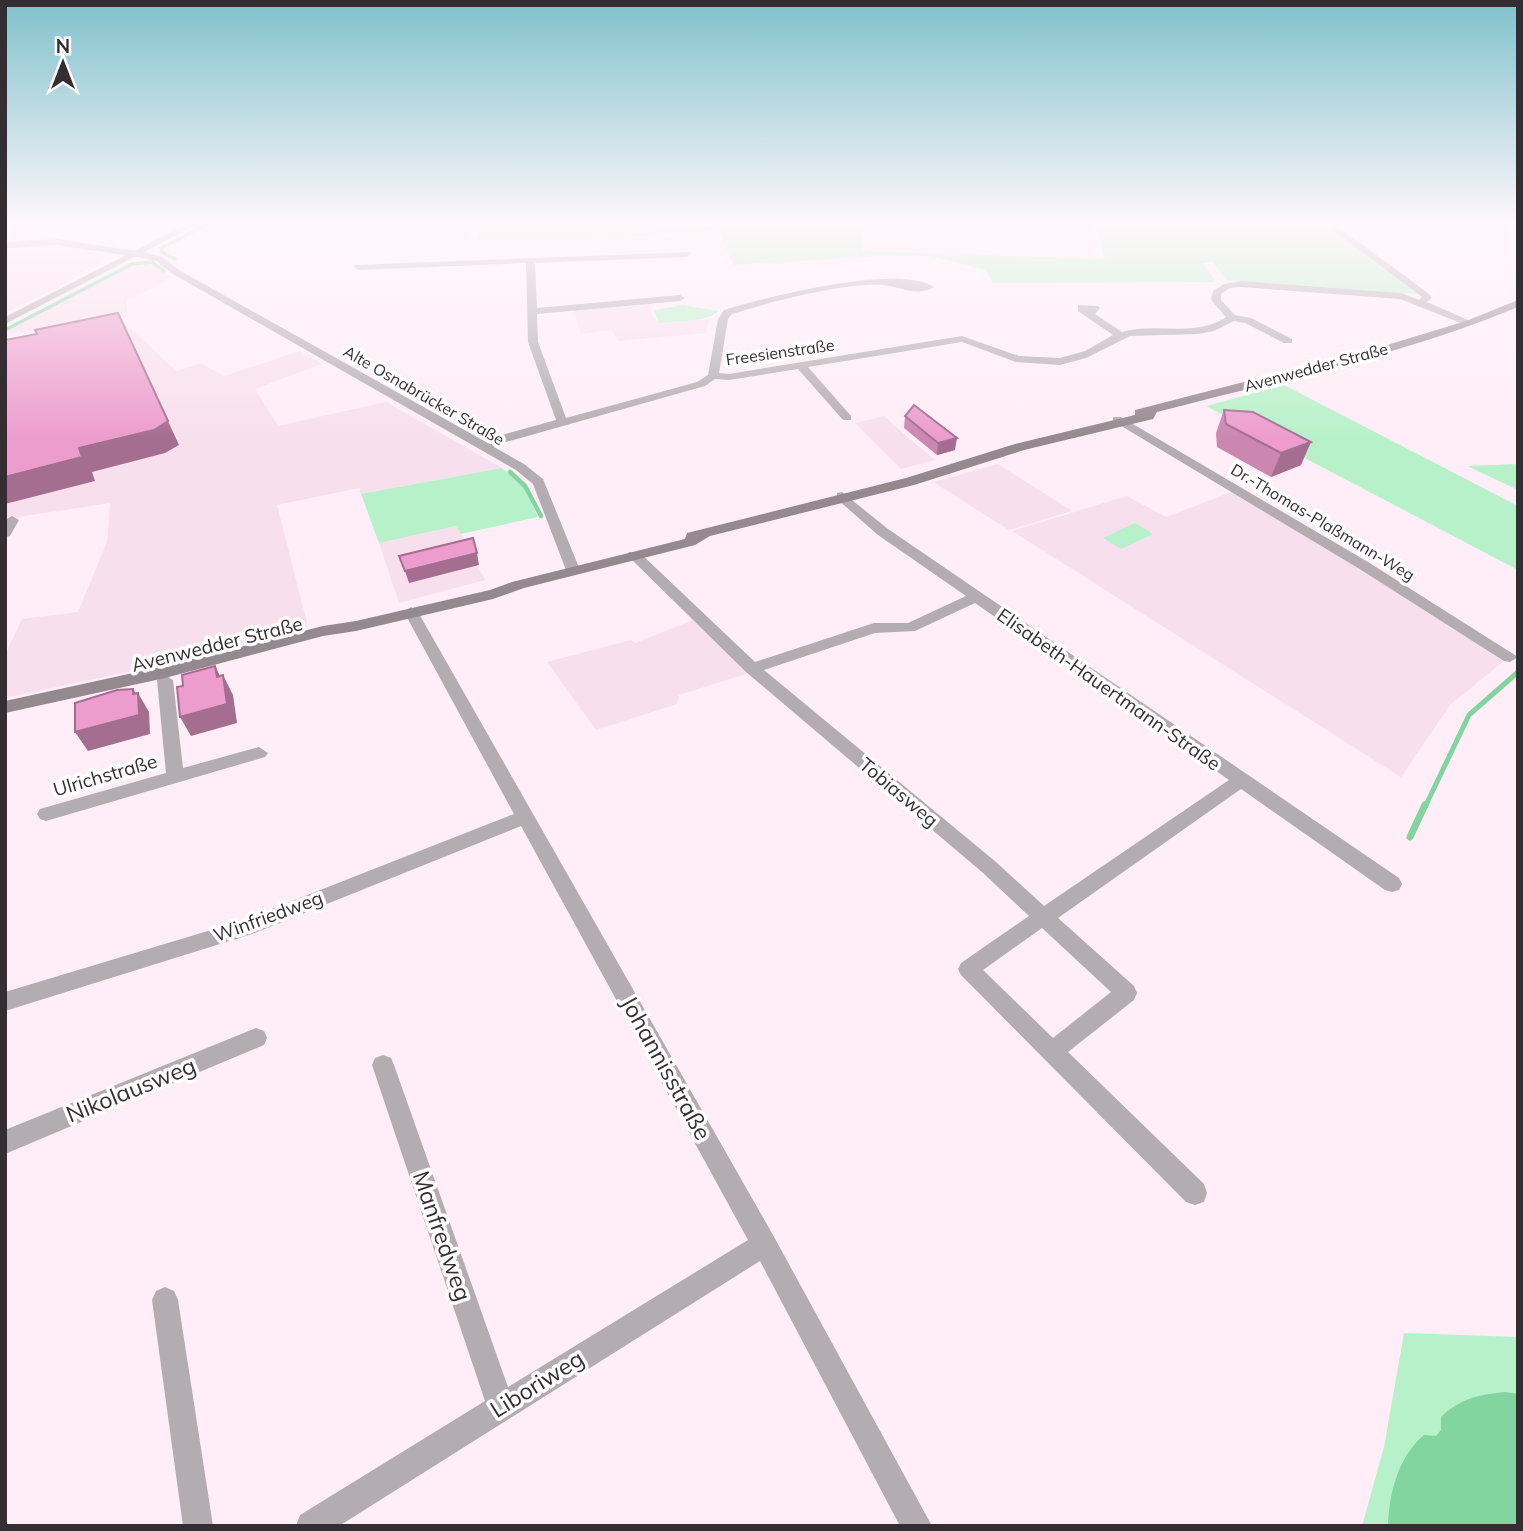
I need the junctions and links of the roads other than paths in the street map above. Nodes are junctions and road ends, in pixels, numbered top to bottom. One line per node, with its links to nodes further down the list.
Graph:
1 (55, 295): 14 (street)
2 (218, 295): 23 (street, Alte Osnabrücker Straße)
3 (531, 295): 11 (street)
4 (793, 295): 19 (street)
5 (1216, 295): 13 (street)
6 (1395, 295): 9 (street)
7 (1425, 295): 9 (street)
8 (680, 298): 11 (street)
9 (1421, 302): 15 (street)
10 (1518, 303): 15 (main road, Avenwedder Straße)
11 (532, 311): 22 (street)
12 (1088, 314): 16 (street)
13 (1231, 318): 16 (street, Freesienstraße); 17 (street)
14 (5, 321)
15 (1470, 323): 21 (main road, Avenwedder Straße)
16 (1120, 335): 18 (street, Freesienstraße)
17 (1288, 341)
18 (801, 366): 19 (street, Freesienstraße); 20 (street)
19 (713, 376): 22 (street, Freesienstraße)
20 (847, 418)
21 (1120, 421): 24 (main road, Avenwedder Straße); 32 (street, Dr.-Thomas-Plaßmann-Weg)
22 (564, 422): 23 (street, Freesienstraße)
23 (486, 447): 26 (street, Alte Osnabrücker Straße)
24 (842, 496): 25 (main road, Avenwedder Straße); 28 (street, Elisabeth-Hauertmann-Straße)
25 (636, 554): 26 (main road, Avenwedder Straße); 33 (street, Tobiasweg)
26 (573, 570): 27 (main road, Avenwedder Straße)
27 (517, 585): 29 (main road, Avenwedder Straße)
28 (978, 596): 33 (street, Elisabeth-Hauertmann-Straße); 39 (street, Elisabeth-Hauertmann-Straße)
29 (459, 600): 30 (main road, Avenwedder Straße)
30 (411, 612): 31 (main road, Avenwedder Straße); 41 (street, Johannisstraße)
31 (356, 626): 34 (main road, Avenwedder Straße); 35 (main road, Avenwedder Straße)
32 (1510, 657)
33 (752, 668): 43 (street, Tobiasweg)
34 (164, 680): 36 (main road, Avenwedder Straße); 38 (street, Ulrichstraße)
35 (5, 707)
36 (5, 715)
37 (259, 753): 38 (street, Ulrichstraße)
38 (175, 777): 40 (street, Ulrichstraße)
39 (1240, 781): 42 (street, Elisabeth-Hauertmann-Straße); 43 (street, Elisabeth-Hauertmann-Straße)
40 (46, 814)
41 (526, 817): 44 (street, Winfriedweg); 50 (street, Johannisstraße)
42 (1392, 884)
43 (1044, 918): 46 (street, Tobiasweg); 46 (street)
44 (5, 1002)
45 (256, 1038): 48 (street, Nikolausweg)
46 (1051, 1052): 49 (street)
47 (383, 1065): 52 (street, Manfredweg)
48 (5, 1142)
49 (1195, 1193)
50 (764, 1244): 52 (street, Liboriweg); 55 (street, Johannisstraße)
51 (165, 1300): 53 (street)
52 (502, 1406): 54 (street, Liboriweg)
53 (198, 1526)
54 (311, 1526)
55 (917, 1526)

